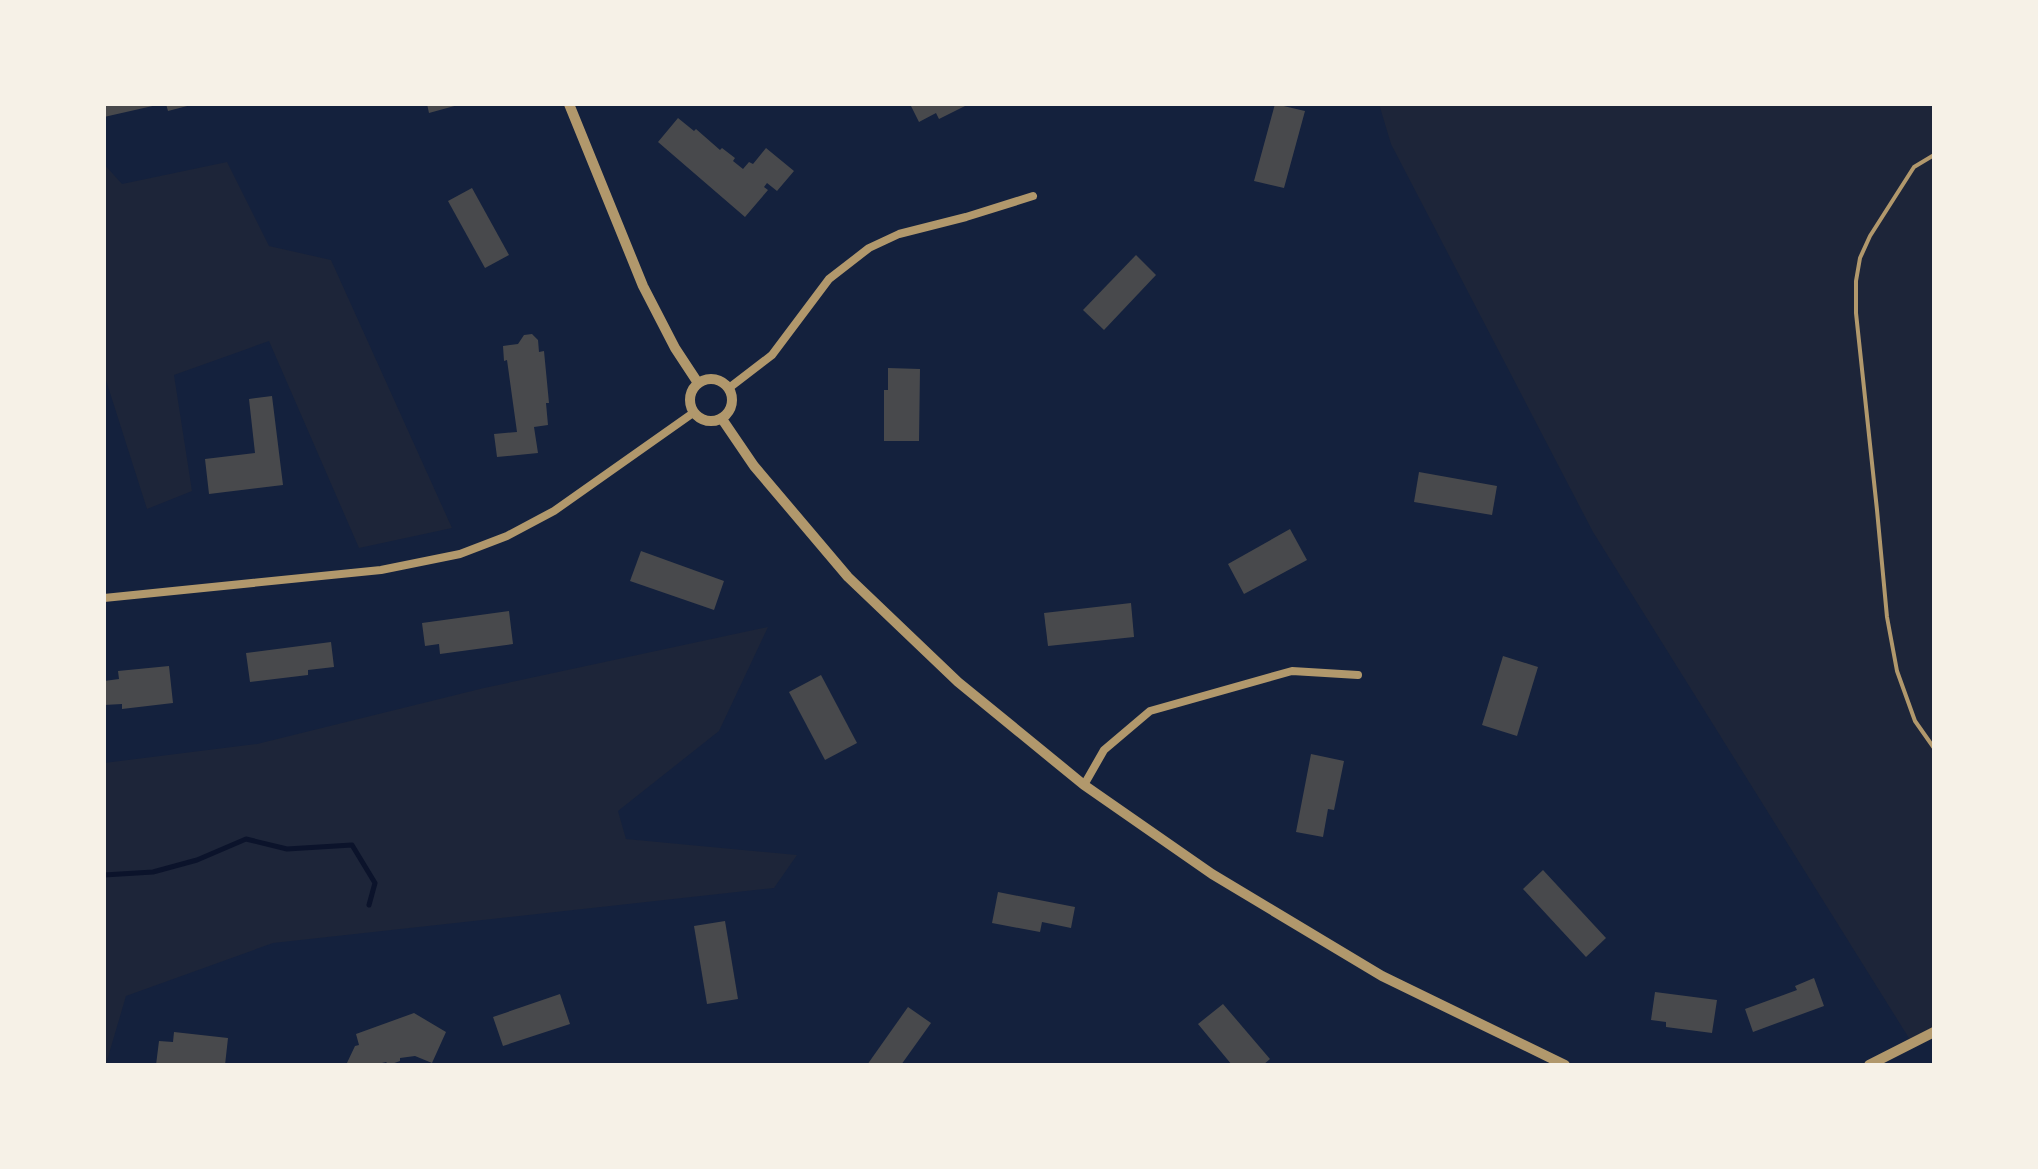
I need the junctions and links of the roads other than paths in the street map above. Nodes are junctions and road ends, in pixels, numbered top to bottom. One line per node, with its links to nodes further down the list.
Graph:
1 (569, 104): 4 (street)
2 (1934, 155): 10 (lane)
3 (1033, 196): 5 (street)
4 (698, 383): 5 (street); 6 (street)
5 (729, 388): 7 (street)
6 (693, 413): 7 (street); 8 (street)
7 (722, 419): 11 (street)
8 (104, 598)
9 (1358, 675): 11 (street)
10 (1934, 748)
11 (1084, 785): 13 (street)
12 (1934, 1032): 14 (street)
13 (1565, 1065)
14 (1869, 1065)

